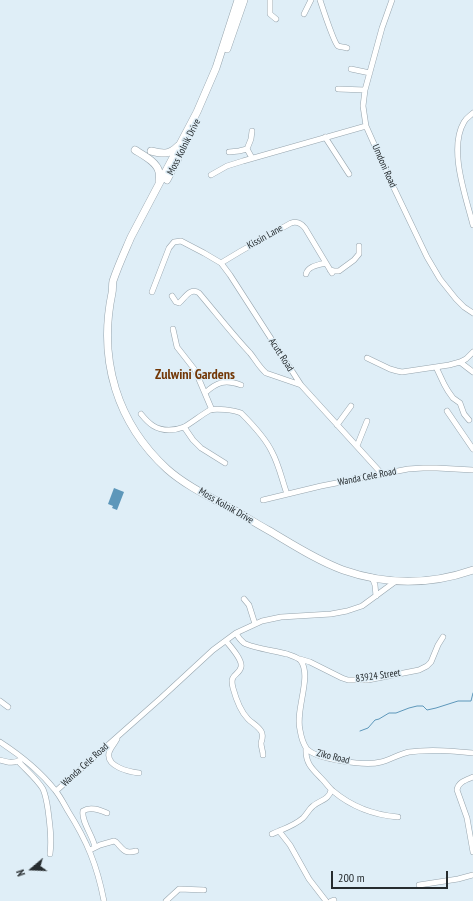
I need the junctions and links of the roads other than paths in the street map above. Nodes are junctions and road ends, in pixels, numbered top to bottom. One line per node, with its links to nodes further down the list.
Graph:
1 (238, 0): 18 (main road, Moss Kolnik Drive)
2 (244, 0): 32 (main road, Moss Kolnik Drive)
3 (270, 0): 8 (street)
4 (311, 0): 7 (street)
5 (320, 0): 9 (street)
6 (392, 0): 11 (street, Umdoni Road)
7 (304, 14)
8 (276, 19)
9 (347, 48)
10 (350, 69): 11 (street)
11 (370, 73): 13 (street, Umdoni Road)
12 (338, 89): 13 (street)
13 (365, 90): 15 (street, Umdoni Road)
14 (473, 113): 27 (street)
15 (366, 126): 17 (street); 35 (street, Umdoni Road)
16 (252, 131): 19 (street)
17 (326, 137): 23 (street); 24 (street)
18 (181, 143): 21 (main road); 26 (main road, Moss Kolnik Drive)
19 (247, 149): 22 (street); 23 (street)
20 (135, 150): 26 (main road)
21 (151, 151)
22 (229, 152)
23 (252, 158): 25 (street)
24 (349, 174)
25 (211, 175)
26 (158, 186): 32 (main road, Moss Kolnik Drive)
27 (473, 225)
28 (359, 246): 30 (street, Kissin Lane)
29 (221, 263): 30 (street, Kissin Lane); 33 (street, Acutt Road); 43 (street, Acutt Road)
30 (326, 263): 31 (street)
31 (306, 274)
32 (112, 290): 61 (main road, Moss Kolnik Drive)
33 (152, 292)
34 (172, 296): 43 (street)
35 (473, 313)
36 (173, 329): 44 (street)
37 (473, 352): 39 (street)
38 (367, 358): 40 (street)
39 (460, 362): 40 (street); 41 (street)
40 (436, 367): 49 (street)
41 (473, 372)
42 (240, 385): 44 (street)
43 (301, 385): 51 (street, Acutt Road)
44 (205, 393): 46 (street)
45 (351, 406): 51 (street)
46 (212, 410): 52 (street); 58 (street)
47 (447, 411): 54 (street)
48 (141, 414): 52 (street)
49 (469, 420)
50 (367, 421): 53 (street)
51 (338, 425): 53 (street, Acutt Road)
52 (184, 427): 55 (street)
53 (357, 446): 57 (street, Acutt Road)
54 (473, 449)
55 (225, 462)
56 (473, 470): 57 (street, Wanda Cele Road)
57 (382, 474): 58 (street, Wanda Cele Road)
58 (287, 494): 59 (street, Wanda Cele Road)
59 (263, 500)
60 (473, 570): 62 (main road, Moss Kolnik Drive)
61 (372, 577): 62 (main road, Moss Kolnik Drive); 63 (street)
62 (396, 582): 63 (street, Wanda Cele Road)
63 (376, 596): 65 (street, Wanda Cele Road)
64 (244, 599): 65 (street)
65 (255, 624): 66 (street, Wanda Cele Road)
66 (236, 633): 68 (street, Wanda Cele Road); 69 (street)
67 (443, 637): 69 (street, 83924 Street)
68 (226, 640): 72 (street, Wanda Cele Road); 76 (street)
69 (300, 659): 74 (street, Ziko Road)
70 (0, 701): 71 (street)
71 (8, 707)
72 (118, 736): 79 (street); 82 (street, Wanda Cele Road)
73 (0, 742): 78 (street, Wanda Cele Road)
74 (306, 748): 75 (street, Ziko Road); 81 (street)
75 (473, 753)
76 (263, 755)
77 (0, 760): 78 (street)
78 (20, 760): 82 (street, Wanda Cele Road); 90 (street)
79 (139, 773)
80 (473, 778): 89 (street)
81 (332, 790): 84 (street); 85 (street)
82 (56, 791): 87 (street)
83 (108, 814): 87 (street)
84 (398, 817)
85 (280, 831): 86 (street); 96 (street)
86 (272, 834)
87 (92, 849): 88 (street); 94 (street)
88 (136, 851)
89 (473, 852)
90 (50, 854)
91 (473, 876): 92 (street)
92 (419, 885)
93 (204, 890): 95 (street)
94 (104, 901)
95 (166, 901)
96 (326, 901)

